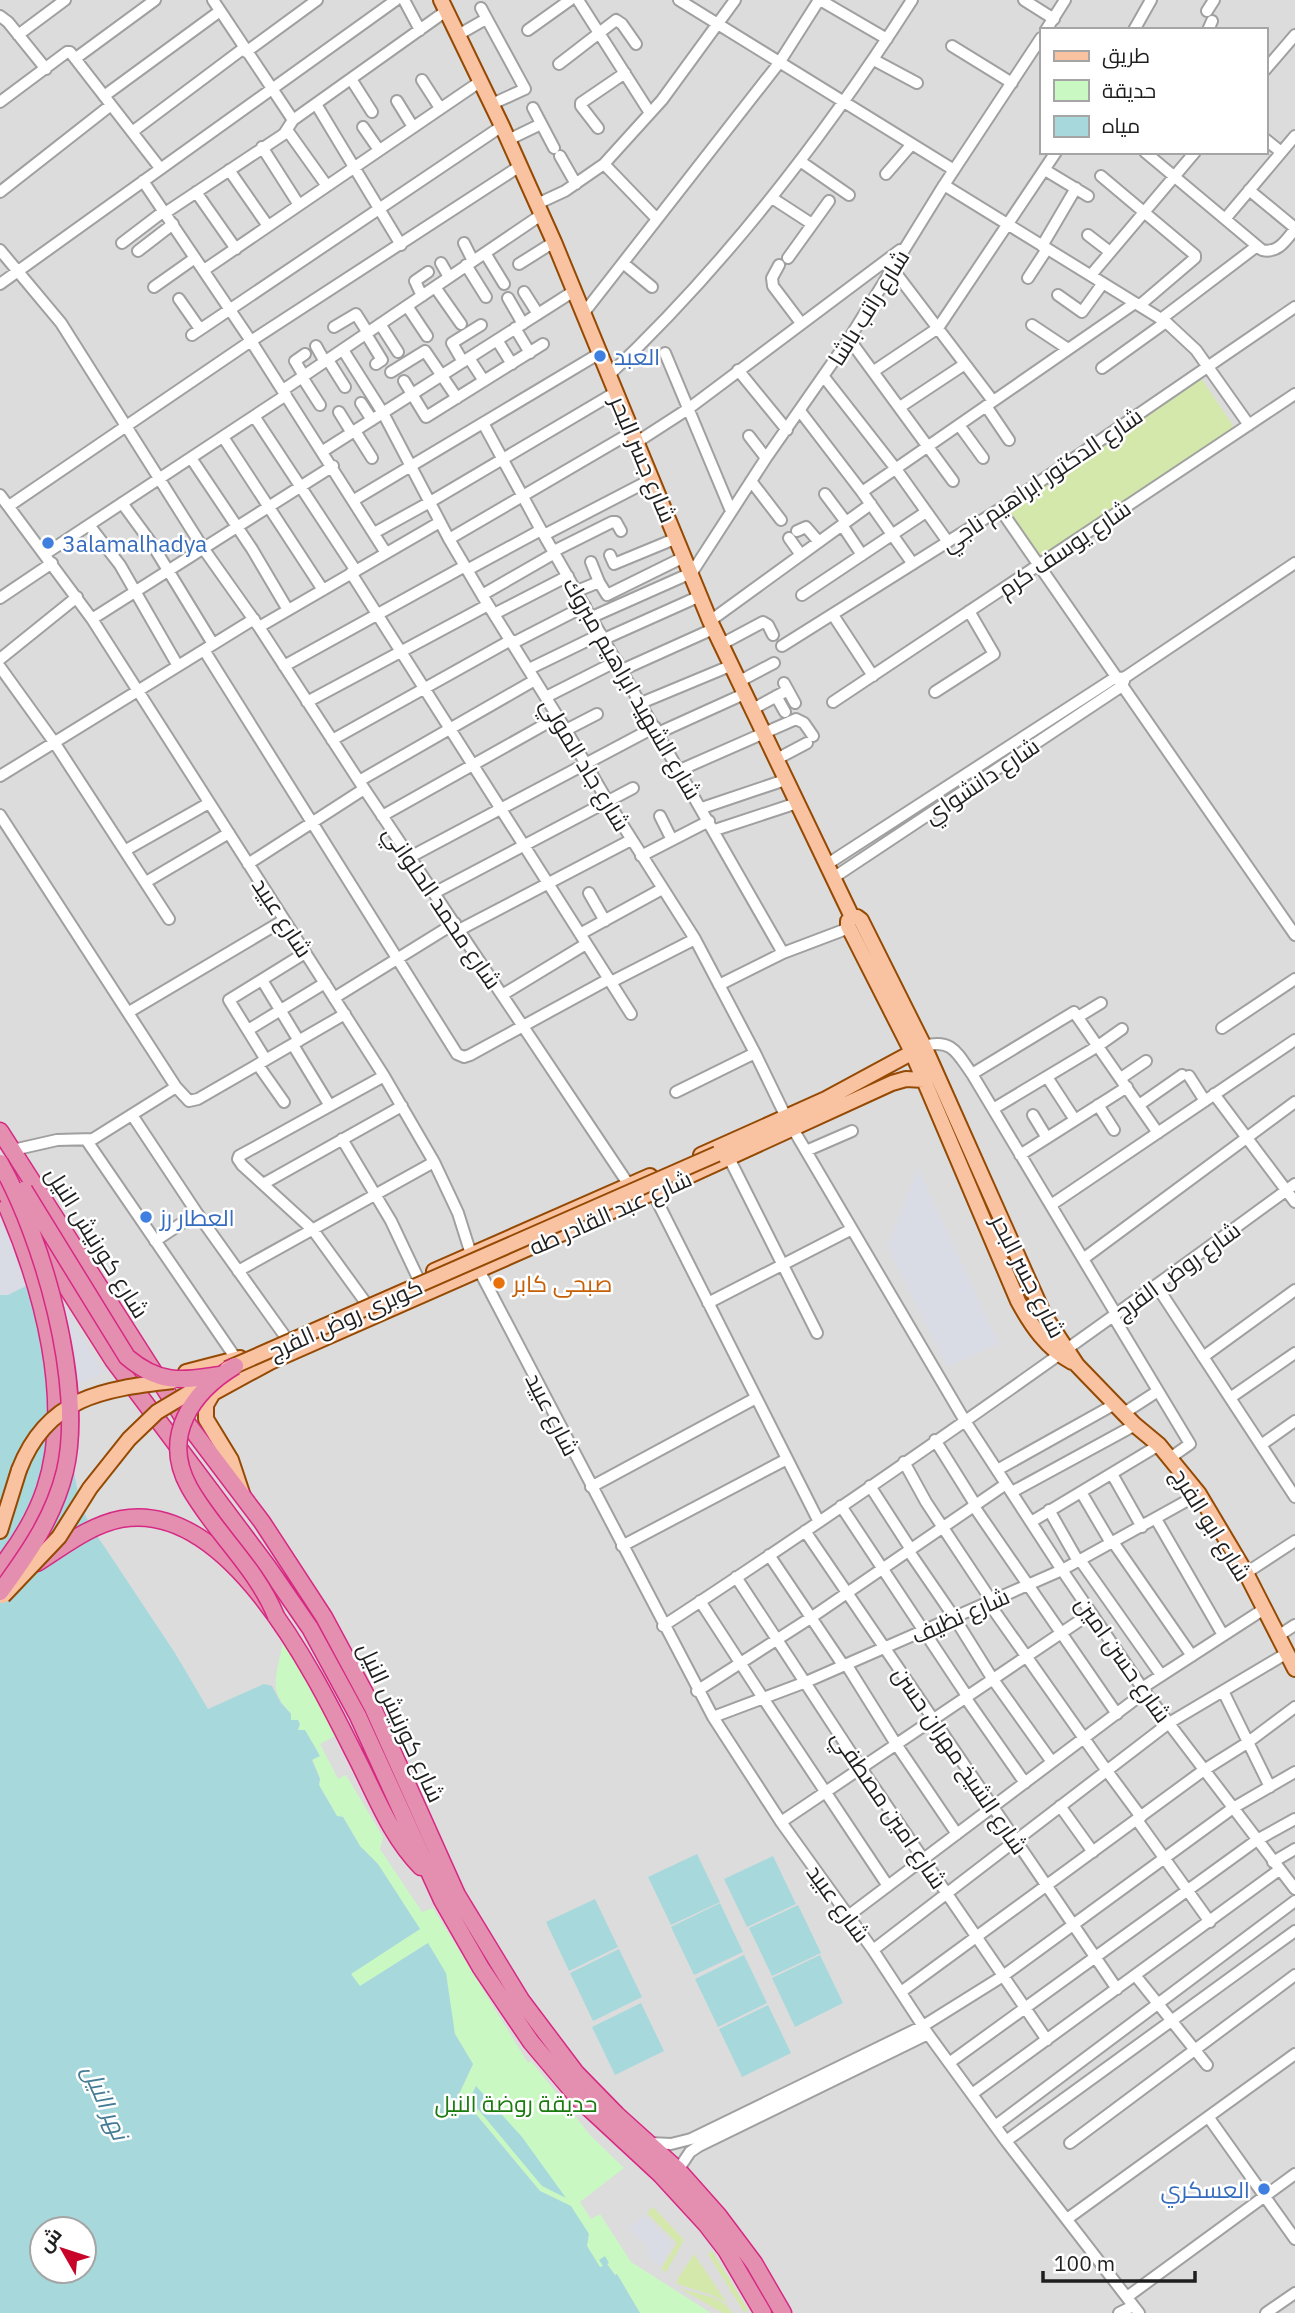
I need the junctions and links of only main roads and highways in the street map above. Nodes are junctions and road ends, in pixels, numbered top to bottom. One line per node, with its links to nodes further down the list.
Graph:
1 (443, 6): 2 (main road, شارع جسر البحر)
2 (918, 1049): 3 (main road, شارع عبد القادر طه); 5 (main road, شارع جسر البحر); 15 (main road, شارع جسر البحر)
3 (897, 1062): 4 (main road); 6 (main road, شارع عبد القادر طه)
4 (906, 1079): 5 (main road, شارع عبد القادر طه); 6 (main road, شارع عبد القادر طه)
5 (924, 1080): 15 (main road, شارع جسر البحر)
6 (789, 1123): 8 (main road, شارع عبد القادر طه); 10 (main road, شارع عبد القادر طه)
7 (0, 1131): 9 (highway, شارع كورنيش النيل)
8 (744, 1136): 10 (main road, كوبرى روض الفرج); 16 (main road, شارع عبد القادر طه)
9 (6, 1151): 18 (highway, شارع كورنيش النيل); 19 (highway, bridge)
10 (723, 1156): 14 (main road, شارع عبد القادر طه); 16 (main road, كوبرى روض الفرج, bridge)
11 (0, 1163): 24 (highway, bridge)
12 (0, 1185): 28 (highway, شارع كورنيش النيل)
13 (0, 1192): 23 (highway)
14 (432, 1291): 19 (main road, كوبرى روض الفرج, bridge); 20 (main road, شارع عبد القادر طه)
15 (1063, 1352): 17 (main road, شارع جسر البحر)
16 (236, 1363): 18 (main road, شارع عبد القادر طه); 21 (main road, كوبرى روض الفرج, bridge); 26 (highway, bridge)
17 (1077, 1365): 27 (main road, شارع ابو الفرج)
18 (150, 1366): 20 (highway, شارع كورنيش النيل)
19 (220, 1375): 22 (main road, كوبرى روض الفرج, bridge)
20 (244, 1497): 30 (highway, شارع كورنيش النيل)
21 (0, 1531)
22 (35, 1564): 25 (main road, كوبرى روض الفرج, bridge); 26 (highway, bridge)
23 (0, 1568)
24 (0, 1592)
25 (0, 1599)
26 (276, 1616): 28 (highway)
27 (1295, 1669)
28 (431, 1877): 29 (highway, شارع كورنيش النيل)
29 (763, 2313)
30 (783, 2313)

